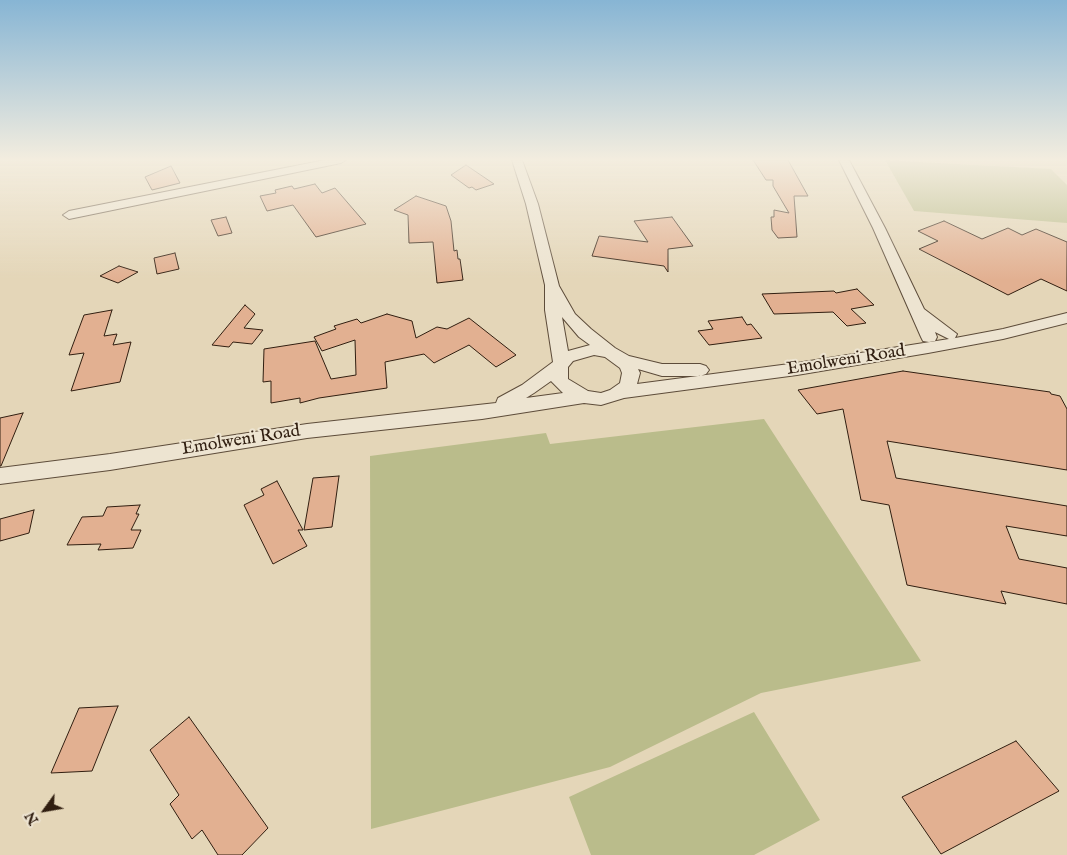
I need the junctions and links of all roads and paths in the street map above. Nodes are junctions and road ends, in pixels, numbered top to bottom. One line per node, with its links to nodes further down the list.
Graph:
1 (147, 200): 4 (street)
2 (531, 200): 5 (street)
3 (864, 200): 6 (street)
4 (69, 216)
5 (552, 285): 11 (street); 12 (street)
6 (914, 308): 9 (street); 10 (street)
7 (1067, 309): 9 (street, Emolweni Road)
8 (1067, 318): 13 (street, Emolweni Road)
9 (949, 334): 10 (street, Emolweni Road)
10 (929, 337): 11 (street, Emolweni Road)
11 (616, 356): 12 (street); 13 (street)
12 (561, 364): 14 (street); 15 (street, Emolweni Road)
13 (622, 392): 14 (street)
14 (584, 397): 15 (street, Emolweni Road)
15 (482, 412): 16 (street, Emolweni Road)
16 (0, 476)

